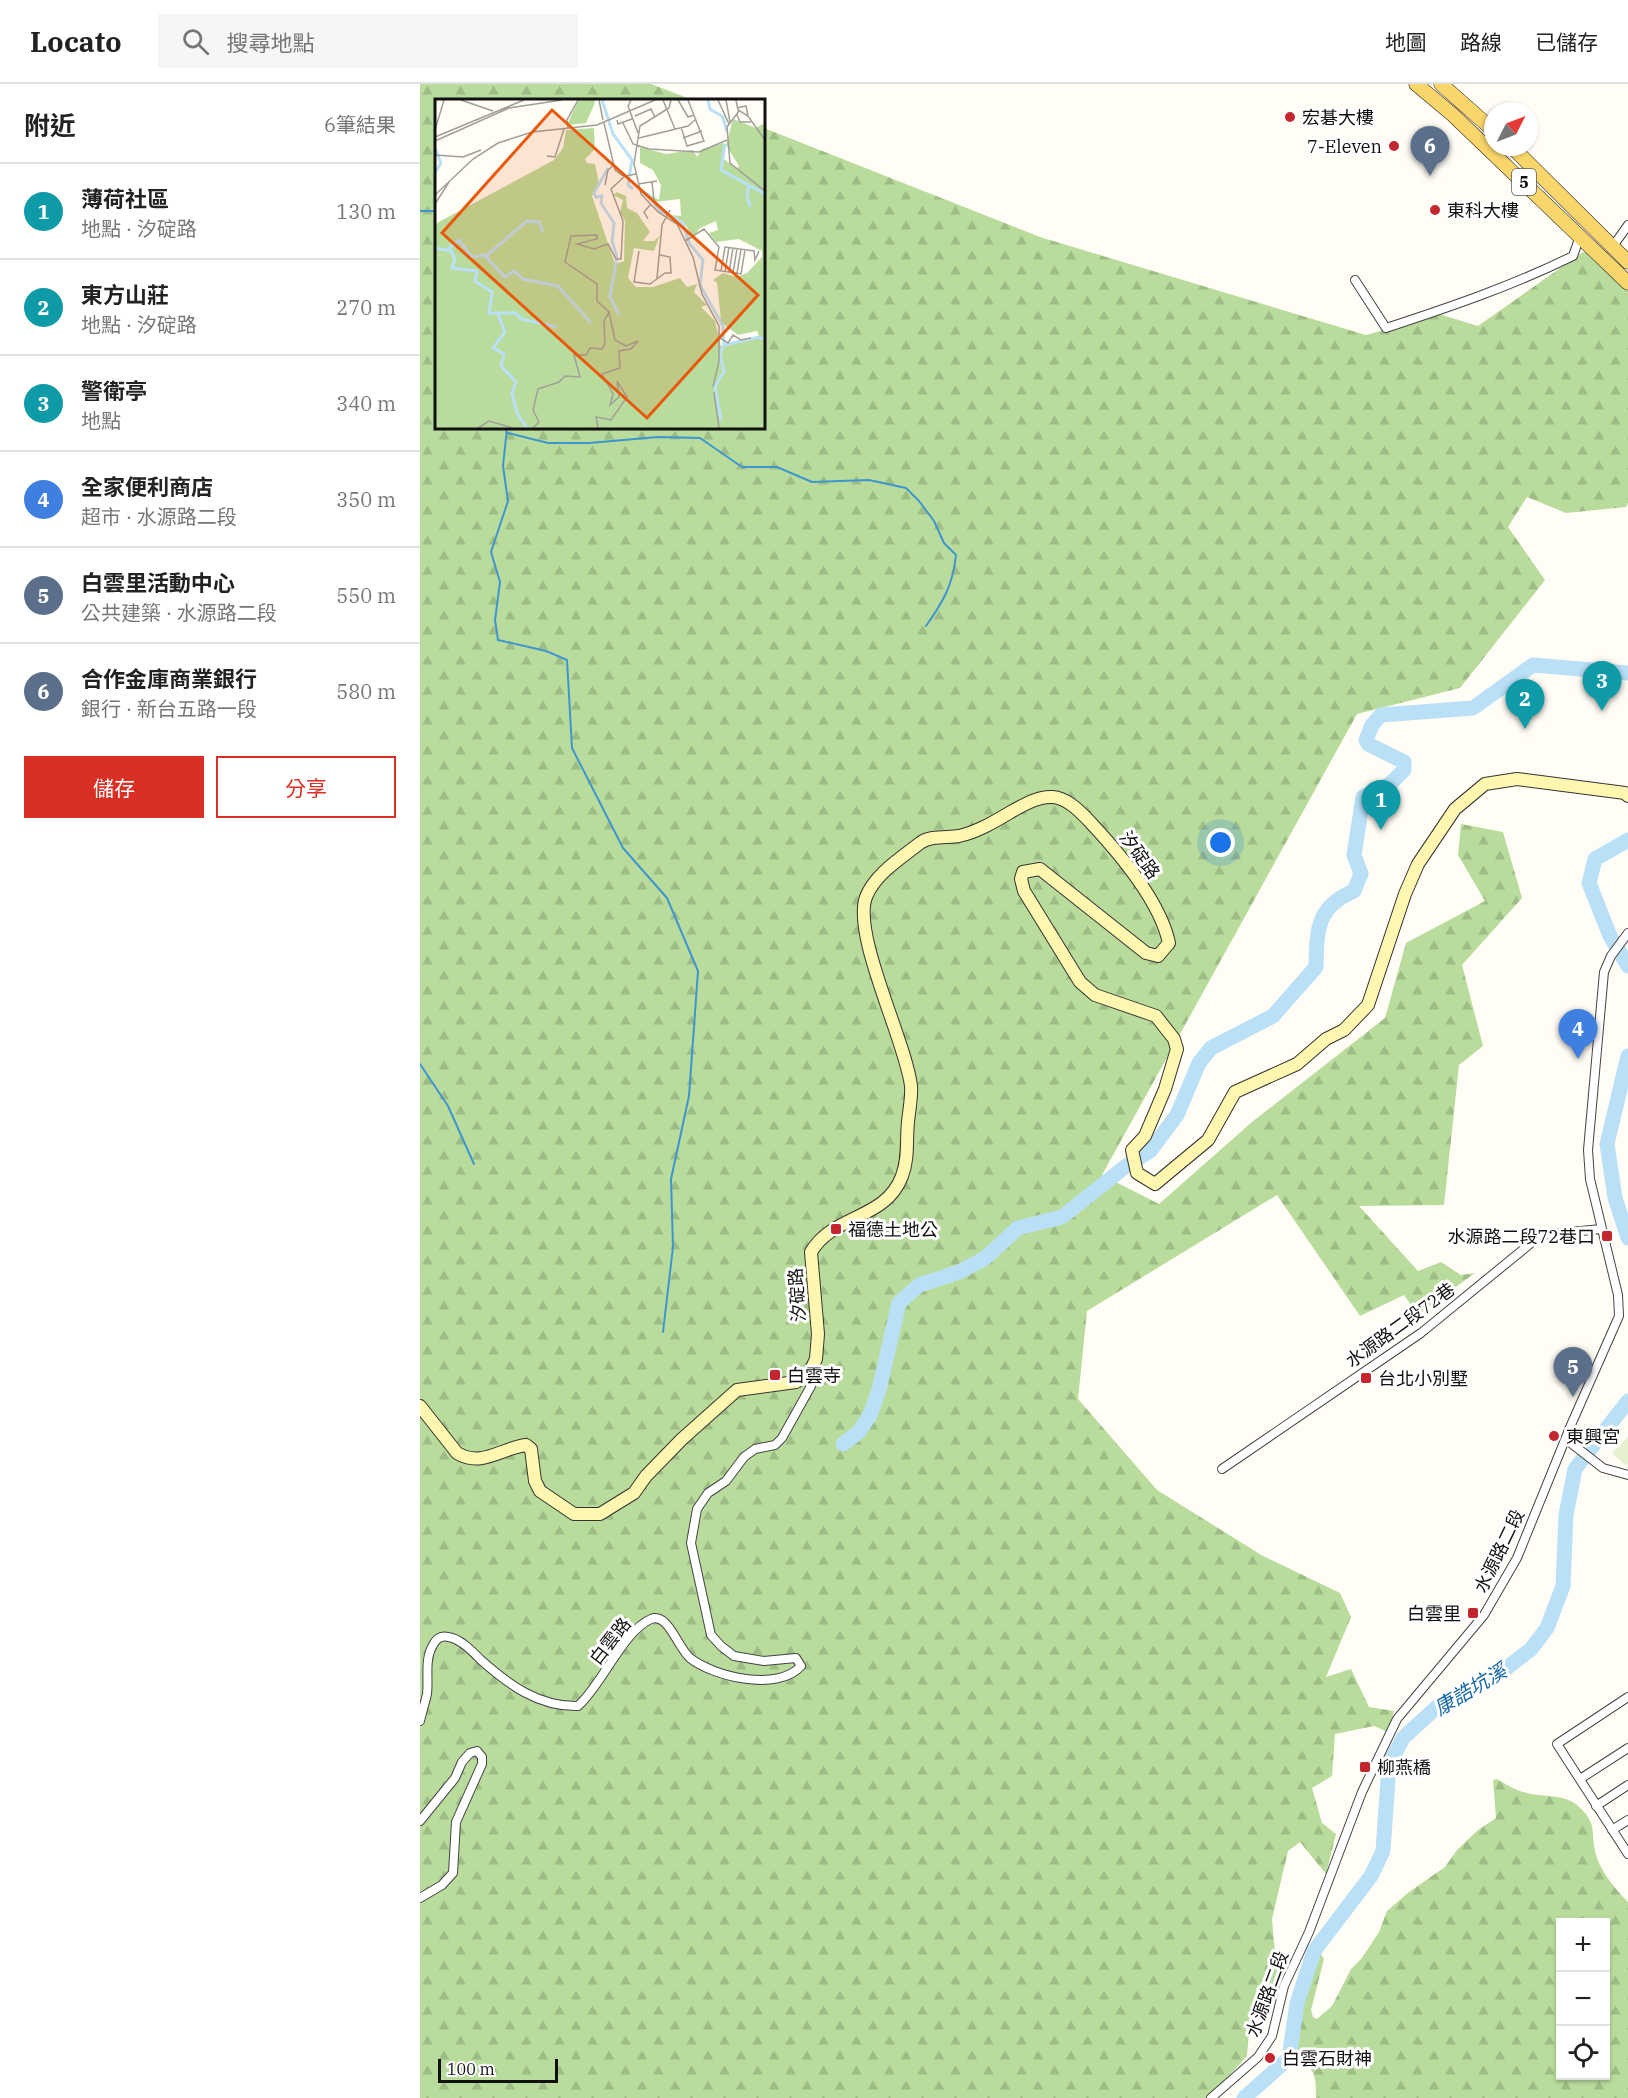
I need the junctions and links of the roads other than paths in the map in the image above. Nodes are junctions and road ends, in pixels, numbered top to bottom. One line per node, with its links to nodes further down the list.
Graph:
1 (1416, 84): 9 (main road, 5)
2 (1441, 84): 3 (main road)
3 (1484, 122)
4 (1521, 156): 7 (main road, 5)
5 (1628, 220): 8 (street)
6 (1628, 225): 8 (street)
7 (1592, 226): 9 (main road); 10 (main road, 5)
8 (1620, 233): 10 (street)
9 (1580, 236): 10 (main road, 5); 12 (street)
10 (1607, 252): 11 (main road, 5); 13 (main road, 5)
11 (1628, 262)
12 (1355, 280)
13 (1628, 283)
14 (1628, 796): 17 (street, 汐碇路)
15 (1625, 936): 16 (street, 水源路二段)
16 (1601, 1229): 19 (street, 水源路二段); 20 (street, 水源路二段72巷)
17 (810, 1372): 18 (street); 23 (street, 白雲路)
18 (420, 1406)
19 (1570, 1442): 21 (street); 33 (street, 水源路二段)
20 (1222, 1469)
21 (1628, 1475)
22 (1628, 1697): 25 (street)
23 (420, 1721)
24 (1628, 1748): 25 (street)
25 (1580, 1779): 27 (street)
26 (1628, 1785): 27 (street)
27 (1596, 1806): 30 (street)
28 (1628, 1820): 30 (street)
29 (420, 1821): 32 (street)
30 (1612, 1830): 31 (street)
31 (1628, 1854)
32 (420, 1898)
33 (1211, 2098)

